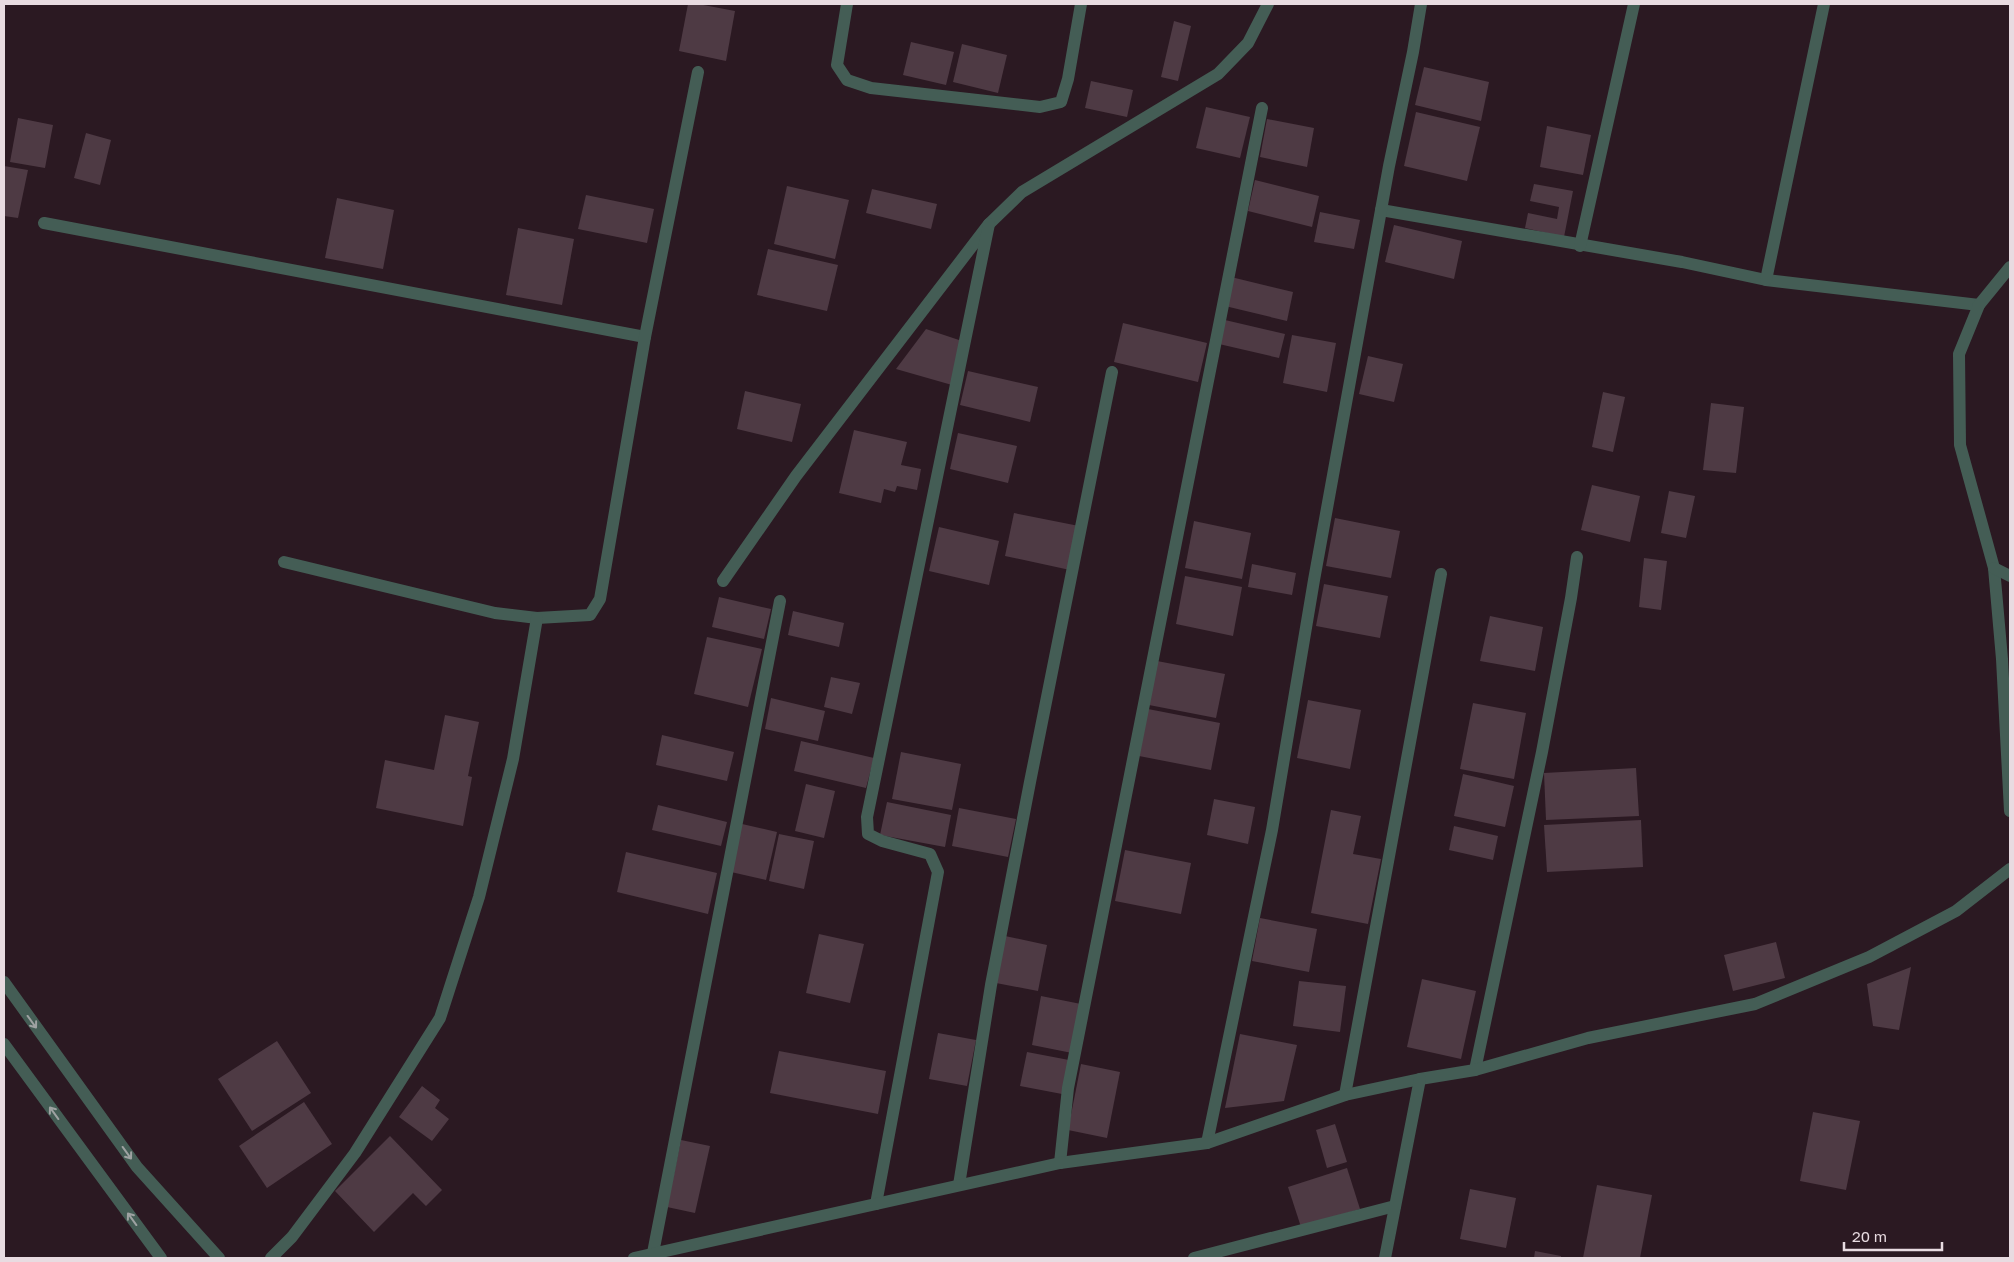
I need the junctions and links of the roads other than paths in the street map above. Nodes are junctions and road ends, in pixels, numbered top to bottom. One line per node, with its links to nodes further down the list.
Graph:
1 (847, 4): 2 (street)
2 (1082, 4)
3 (1268, 4): 11 (street)
4 (1421, 4): 9 (street)
5 (1634, 4): 12 (street)
6 (1824, 4): 14 (street)
7 (698, 72): 16 (street)
8 (1262, 108): 34 (street)
9 (1381, 210): 12 (street); 33 (street)
10 (44, 223): 16 (street)
11 (989, 224): 23 (street); 36 (street)
12 (1580, 246): 14 (street)
13 (2010, 267): 15 (street)
14 (1766, 280): 15 (street)
15 (1979, 305): 20 (street)
16 (645, 337): 25 (street)
17 (1112, 372): 35 (street)
18 (1577, 557): 30 (street)
19 (284, 562): 25 (street)
20 (1994, 568): 22 (street); 26 (street)
21 (1441, 574): 32 (street)
22 (2010, 576)
23 (723, 581)
24 (780, 601): 38 (street)
25 (538, 618): 41 (street)
26 (2010, 811)
27 (2010, 869): 30 (street)
28 (4, 982): 40 (street, one-way to 40)
29 (4, 1044): 39 (street, one-way to 29)
30 (1475, 1070): 31 (street)
31 (1420, 1079): 32 (street); 37 (street)
32 (1346, 1095): 33 (street)
33 (1207, 1143): 34 (street)
34 (1060, 1163): 35 (street)
35 (959, 1185): 36 (street)
36 (876, 1204): 38 (street)
37 (1395, 1206): 43 (street); 44 (street)
38 (653, 1253): 42 (street)
39 (161, 1258)
40 (219, 1258)
41 (271, 1258)
42 (634, 1258)
43 (1194, 1258)
44 (1385, 1258)

